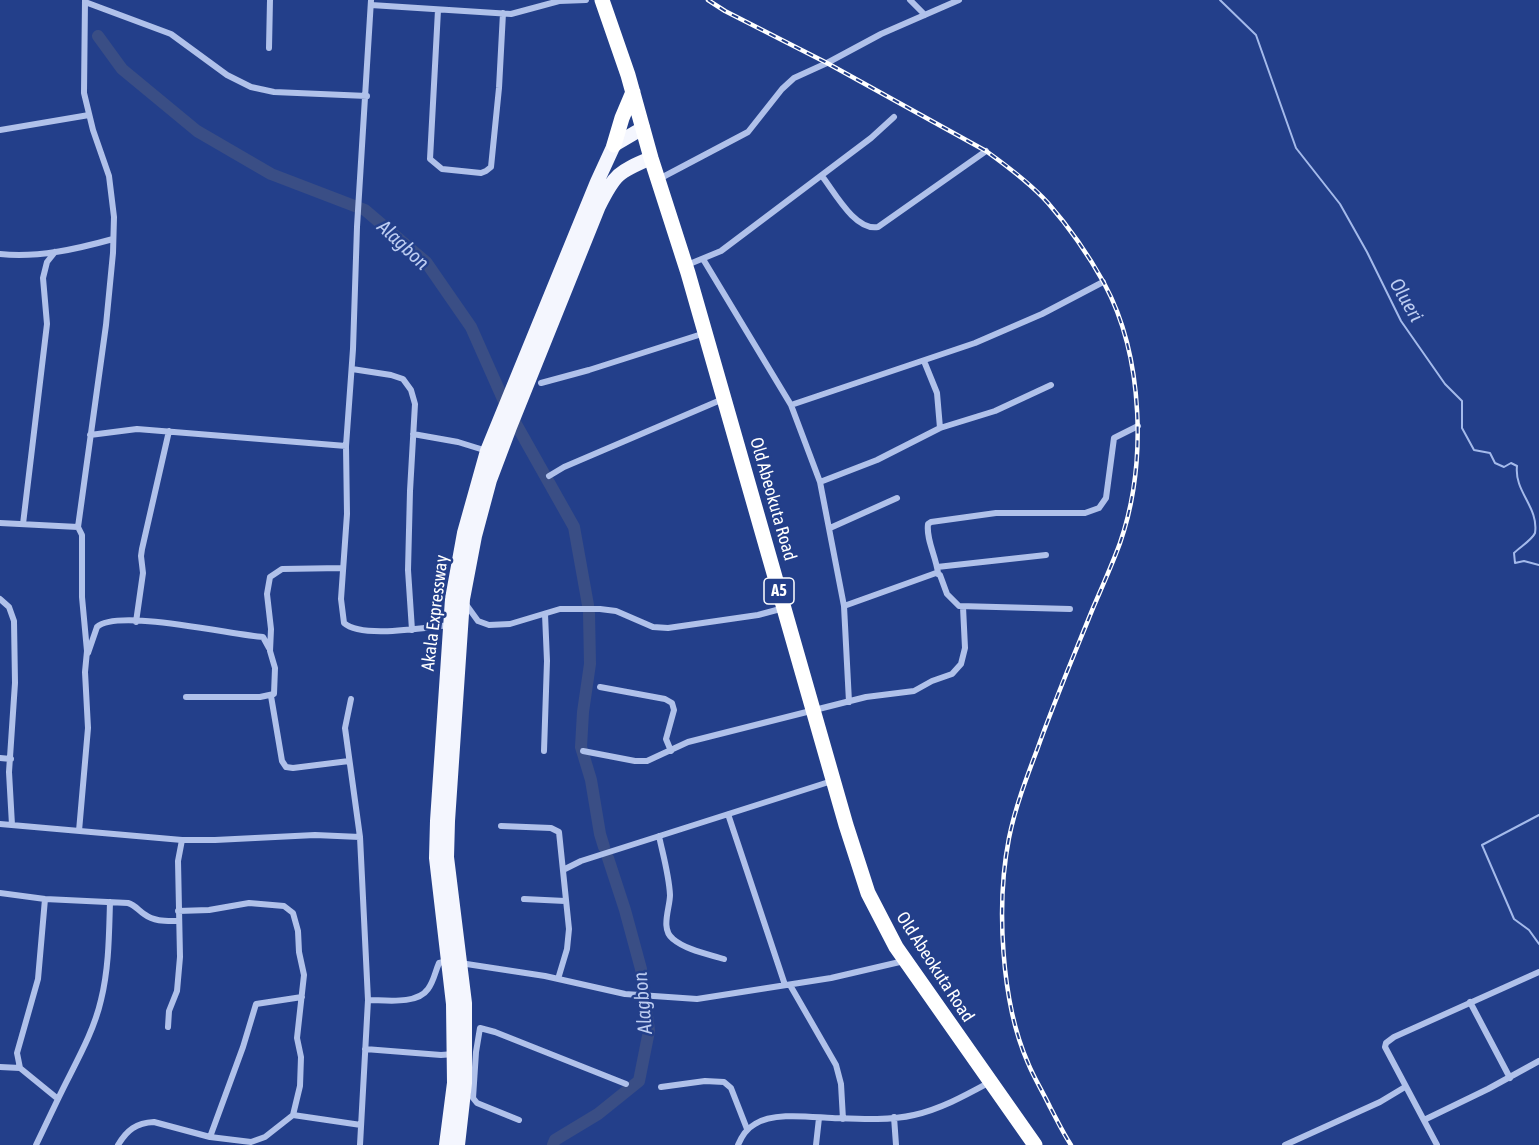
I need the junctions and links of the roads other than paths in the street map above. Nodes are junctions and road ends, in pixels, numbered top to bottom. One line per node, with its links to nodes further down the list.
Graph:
1 (270, 0): 11 (street)
2 (586, 0): 9 (street)
3 (602, 0): 12 (highway, Old Abeokuta Road / A5)
4 (910, 0): 10 (street)
5 (958, 0): 10 (street)
6 (85, 1): 13 (street); 14 (street)
7 (371, 3): 8 (street); 13 (street)
8 (438, 10): 9 (street); 9 (street)
9 (503, 13)
10 (925, 15): 22 (street)
11 (269, 48)
12 (633, 92): 16 (highway, Old Abeokuta Road / A5); 18 (highway)
13 (367, 96): 31 (street)
14 (89, 115): 17 (street); 23 (street)
15 (894, 117): 21 (street)
16 (643, 128): 18 (main road); 20 (highway, Old Abeokuta Road / A5)
17 (0, 130)
18 (614, 145): 35 (main road, Akala Expressway)
19 (986, 151): 21 (street)
20 (651, 158): 22 (highway, Old Abeokuta Road / A5); 35 (main road, Akala Expressway)
21 (822, 176): 26 (street)
22 (658, 179): 27 (highway, Old Abeokuta Road / A5)
23 (113, 239): 24 (street); 42 (street)
24 (55, 252): 25 (street); 49 (street)
25 (0, 254)
26 (703, 259): 27 (street); 36 (street)
27 (686, 266): 29 (highway, Old Abeokuta Road / A5)
28 (1103, 282): 30 (street)
29 (705, 333): 32 (street); 34 (highway, Old Abeokuta Road / A5)
30 (924, 361): 36 (street); 39 (street)
31 (351, 369): 41 (street); 43 (street)
32 (541, 383)
33 (1051, 385): 39 (street)
34 (724, 398): 45 (street); 59 (highway, Old Abeokuta Road / A5)
35 (515, 401): 37 (main road, Akala Expressway)
36 (791, 405): 46 (street)
37 (505, 425): 44 (main road, Akala Expressway); 56 (main road, Akala Expressway)
38 (1138, 426): 54 (street)
39 (940, 428): 46 (street)
40 (169, 431): 42 (street); 43 (street); 62 (street)
41 (413, 434): 44 (street); 64 (street)
42 (90, 435): 50 (street)
43 (346, 446): 53 (street)
44 (487, 451): 56 (main road, Akala Expressway)
45 (549, 477)
46 (820, 482): 51 (street)
47 (897, 498): 51 (street)
48 (0, 522): 49 (street)
49 (23, 524): 50 (street)
50 (78, 527): 66 (street)
51 (830, 528): 57 (street)
52 (1046, 555): 54 (street)
53 (342, 568): 64 (street); 65 (street)
54 (937, 570): 57 (street); 58 (street)
55 (0, 599): 77 (street)
56 (457, 599): 61 (street); 63 (main road, Akala Expressway); 98 (main road, Akala Expressway)
57 (844, 606): 71 (street)
58 (963, 607): 60 (street); 71 (street)
59 (784, 608): 61 (street); 72 (highway, Old Abeokuta Road / A5)
60 (1070, 609)
61 (545, 614): 75 (street)
62 (136, 622): 65 (street); 66 (street)
63 (450, 625): 64 (street); 98 (main road, Akala Expressway)
64 (412, 630)
65 (270, 651): 68 (street)
66 (87, 656): 84 (street)
67 (600, 687): 74 (street)
68 (272, 696): 69 (street); 78 (street)
69 (186, 697)
70 (351, 699): 78 (street)
71 (849, 702): 72 (street)
72 (814, 711): 74 (street); 79 (highway, Old Abeokuta Road / A5)
73 (583, 751): 74 (street)
74 (671, 751)
75 (544, 752)
76 (0, 758): 77 (street)
77 (11, 759): 82 (street)
78 (350, 761): 86 (street)
79 (833, 781): 80 (street); 97 (highway, Old Abeokuta Road / A5)
80 (728, 814): 85 (street); 101 (street)
81 (0, 824): 82 (street)
82 (12, 825): 84 (street)
83 (501, 826): 88 (street)
84 (79, 831): 87 (street)
85 (659, 836): 88 (street); 96 (street)
86 (360, 837): 87 (street); 103 (street)
87 (182, 840): 94 (street)
88 (563, 870): 92 (street)
89 (0, 893): 90 (street)
90 (45, 899): 93 (street); 112 (street)
91 (524, 899): 92 (street)
92 (565, 901): 100 (street)
93 (110, 902): 95 (street); 118 (street)
94 (178, 911): 95 (street); 102 (street)
95 (178, 921): 106 (street)
96 (724, 959)
97 (904, 961): 101 (street); 114 (highway, Old Abeokuta Road / A5)
98 (454, 962): 100 (street); 103 (street); 105 (main road, Akala Expressway); 109 (main road, Akala Expressway)
99 (1539, 972): 104 (street)
100 (558, 979): 101 (street)
101 (787, 985): 122 (street)
102 (302, 997): 119 (street); 127 (street)
103 (368, 1000): 108 (street)
104 (1470, 1002): 113 (street); 117 (street)
105 (465, 1025): 107 (street); 134 (main road, Akala Expressway)
106 (168, 1027)
107 (480, 1028): 115 (street); 123 (street)
108 (365, 1049): 109 (street); 125 (street)
109 (454, 1053): 133 (main road, Akala Expressway)
110 (1539, 1062): 113 (street)
111 (0, 1068): 112 (street)
112 (20, 1068): 118 (street)
113 (1510, 1078): 124 (street)
114 (990, 1082): 120 (street); 138 (highway, Old Abeokuta Road / A5)
115 (626, 1084)
116 (661, 1087): 126 (street)
117 (1405, 1087): 124 (street); 139 (street)
118 (58, 1099): 129 (street)
119 (293, 1115): 125 (street); 128 (street)
120 (894, 1117): 122 (street); 137 (street)
121 (819, 1118): 122 (street); 126 (street); 136 (street)
122 (843, 1119)
123 (519, 1120)
124 (1424, 1120): 140 (street)
125 (361, 1125): 132 (street)
126 (747, 1129): 135 (street)
127 (210, 1137): 128 (street); 130 (street)
128 (265, 1137): 131 (street)
129 (36, 1145)
130 (118, 1145)
131 (261, 1145)
132 (360, 1145)
133 (446, 1145)
134 (458, 1145)
135 (738, 1145)
136 (816, 1145)
137 (896, 1145)
138 (1035, 1145)
139 (1285, 1145)
140 (1437, 1145)

